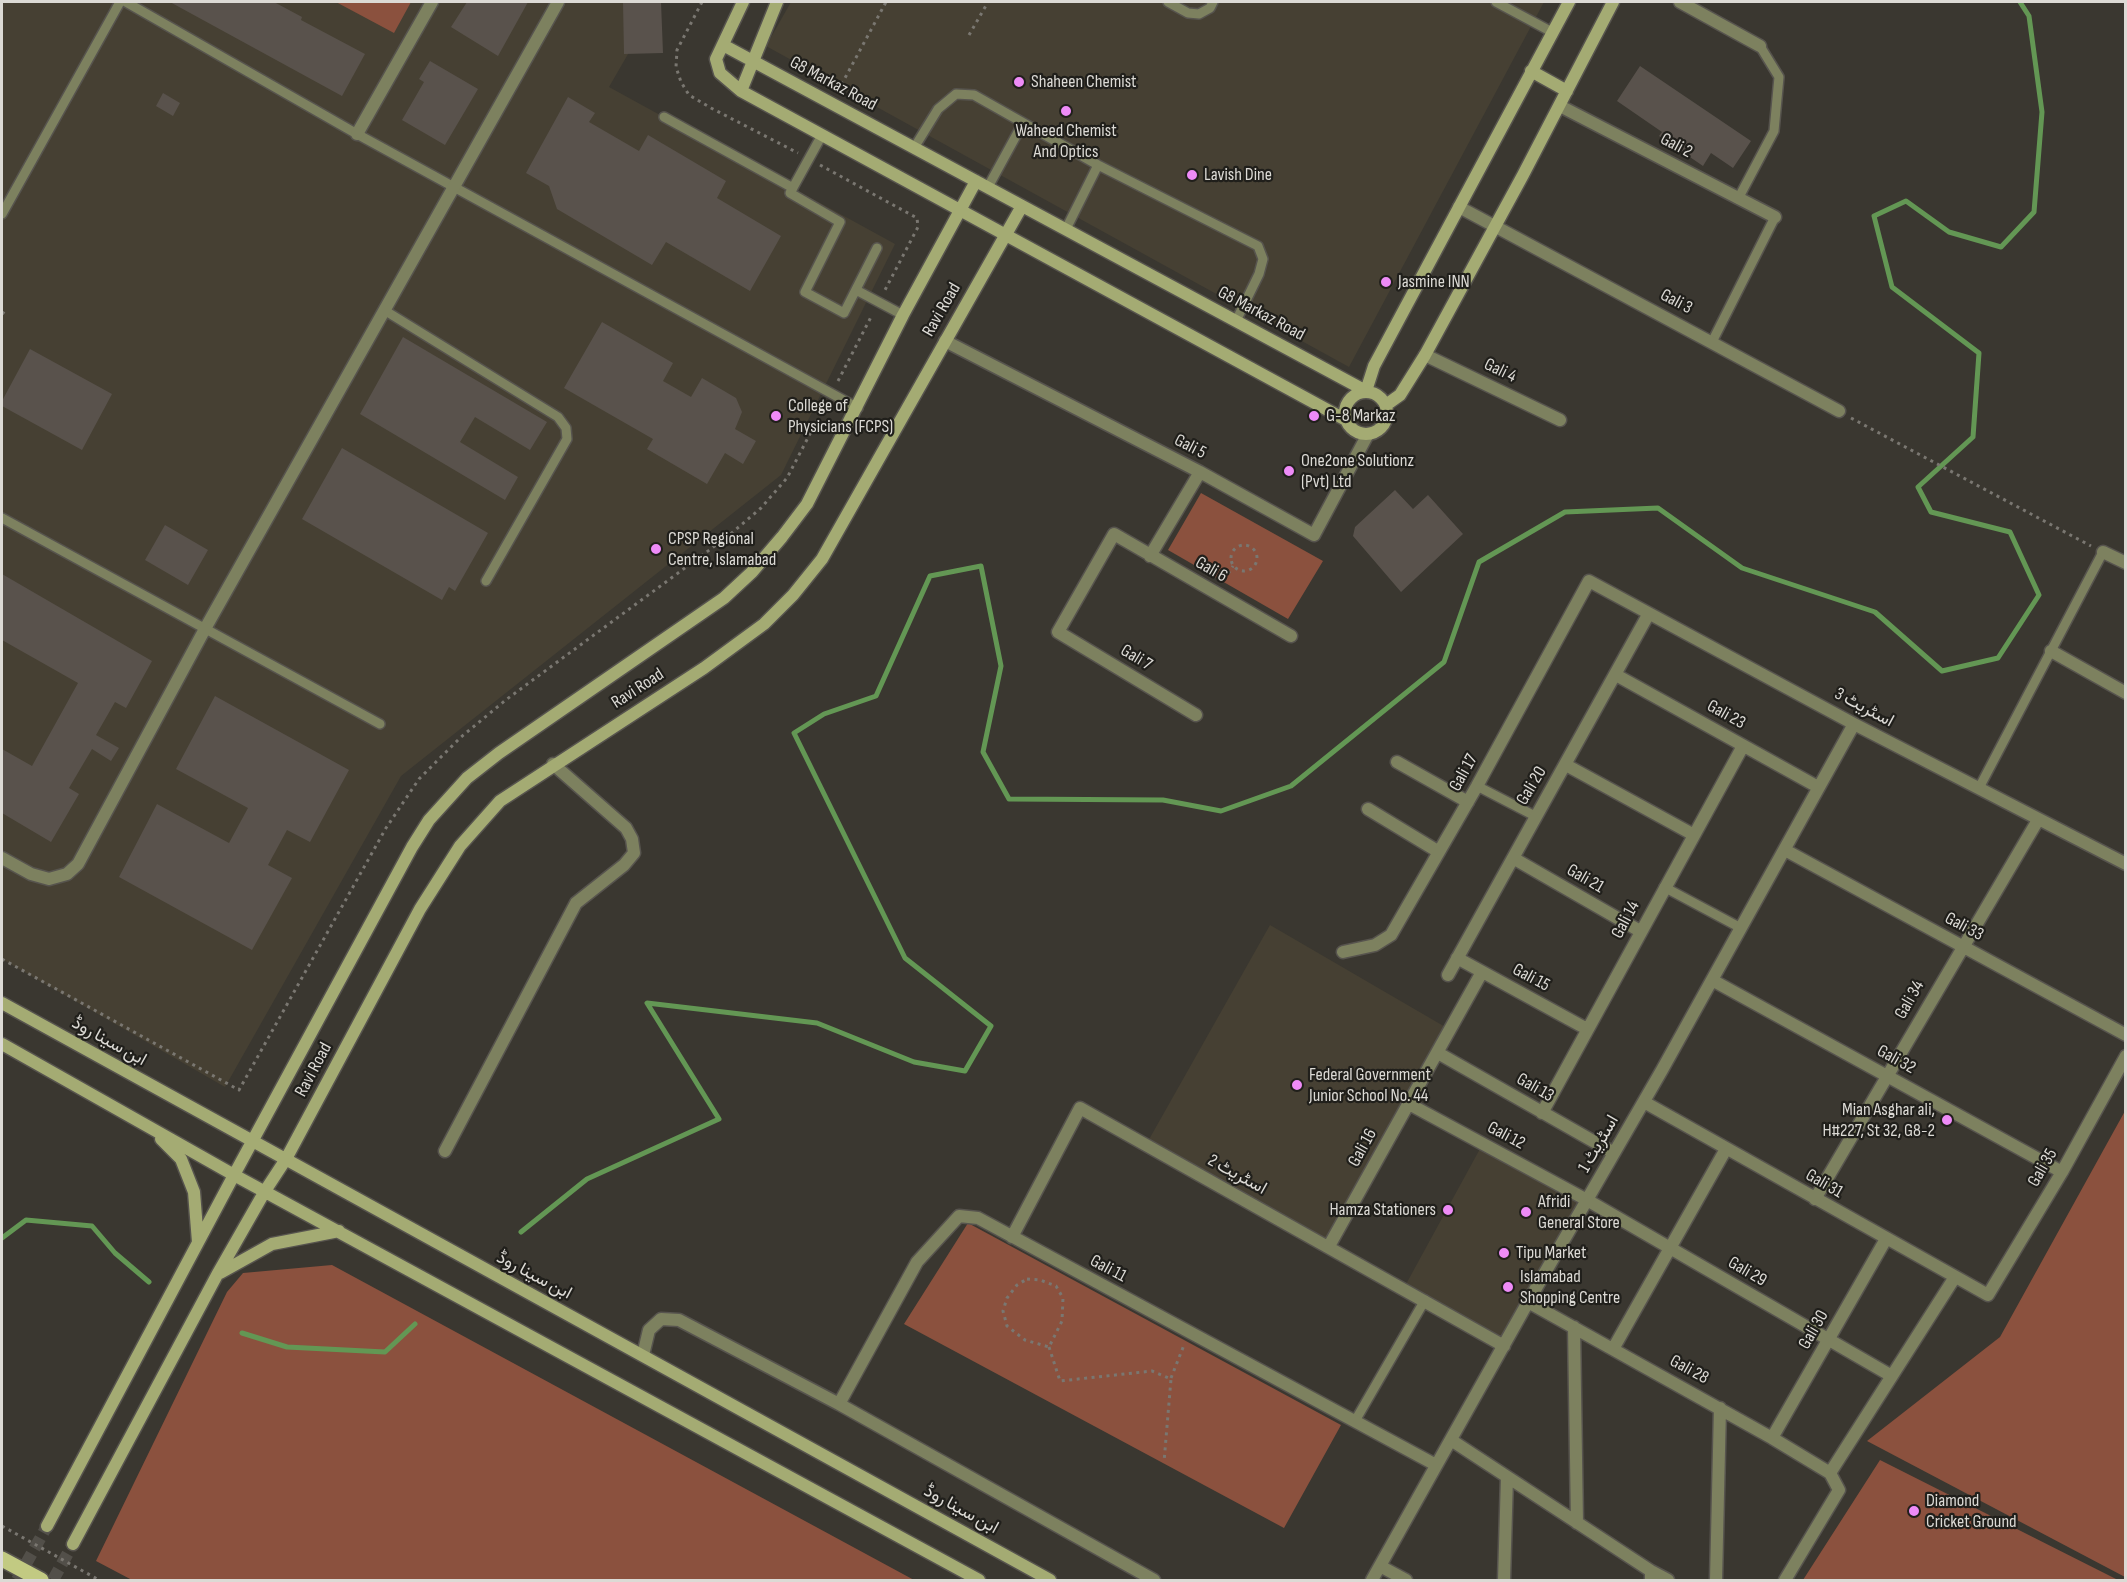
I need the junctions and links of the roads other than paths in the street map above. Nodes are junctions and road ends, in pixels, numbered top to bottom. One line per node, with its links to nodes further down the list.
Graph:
1 (120, 2): 35 (lane)
2 (126, 2): 23 (lane)
3 (432, 2): 23 (street)
4 (558, 2): 28 (street)
5 (743, 2): 14 (street)
6 (777, 2): 16 (street)
7 (1168, 2): 8 (lane)
8 (1214, 2)
9 (1496, 2): 13 (lane)
10 (1569, 2): 13 (street)
11 (1613, 2): 19 (street)
12 (1680, 2): 15 (street)
13 (1552, 32): 17 (street)
14 (723, 45): 16 (street, G8 Markaz Road); 18 (street)
15 (1760, 46): 31 (lane)
16 (752, 61): 18 (street); 25 (street, G8 Markaz Road)
17 (1531, 71): 19 (street); 33 (street)
18 (741, 91): 24 (street)
19 (1567, 91): 20 (street)
20 (1560, 106): 31 (street, Gali 2); 37 (street)
21 (664, 117): 30 (lane)
22 (1023, 123): 25 (lane); 26 (lane); 29 (lane)
23 (357, 134): 28 (lane)
24 (822, 135): 30 (lane); 34 (street)
25 (914, 148): 27 (street, G8 Markaz Road)
26 (1098, 165): 38 (lane); 44 (lane)
27 (976, 181): 29 (street, G8 Markaz Road); 34 (street, Ravi Road)
28 (453, 185): 42 (street); 50 (lane)
29 (988, 187): 32 (street, G8 Markaz Road)
30 (793, 188): 41 (lane)
31 (1738, 199): 36 (street, Gali 2)
32 (1022, 206): 38 (street, G8 Markaz Road); 39 (street, Ravi Road)
33 (1459, 207): 37 (street, Gali 3); 48 (street)
34 (960, 210): 39 (street); 43 (street, Ravi Road)
35 (2, 214)
36 (1775, 217): 46 (lane)
37 (1495, 228): 46 (street, Gali 3); 47 (street)
38 (1066, 230): 44 (street, G8 Markaz Road)
39 (1006, 236): 45 (street, Ravi Road); 52 (street)
40 (877, 248): 41 (lane)
41 (856, 290): 43 (lane)
42 (384, 310): 60 (lane); 63 (street)
43 (903, 315): 50 (street, Ravi Road)
44 (1236, 321): 48 (street, G8 Markaz Road)
45 (945, 341): 55 (street, Gali 5); 74 (street, Ravi Road)
46 (1712, 342): 51 (street, Gali 3)
47 (1425, 355): 49 (street); 53 (street, Gali 4)
48 (1366, 391): 49 (street); 52 (street)
49 (1386, 405): 54 (street)
50 (858, 408): 109 (street, Ravi Road)
51 (1839, 411)
52 (1346, 420): 54 (street)
53 (1560, 420)
54 (1368, 434): 55 (street, Gali 5)
55 (1200, 472): 58 (street)
56 (2, 518): 63 (lane)
57 (2103, 552): 59 (street); 66 (lane)
58 (1150, 556): 64 (street, Gali 6); 65 (street, Gali 6)
59 (2126, 563)
60 (486, 581)
61 (1588, 581): 62 (street, اسٹریٹ 3); 76 (street, Gali 17)
62 (1648, 615): 67 (street, Gali 20); 71 (street, اسٹریٹ 3)
63 (206, 627): 70 (lane); 86 (street)
64 (1058, 632): 69 (street, Gali 7)
65 (1291, 636)
66 (2051, 651): 68 (street); 78 (lane)
67 (1616, 675): 72 (street, Gali 23); 75 (street, Gali 20)
68 (2126, 693)
69 (1196, 715)
70 (380, 724)
71 (1854, 724): 77 (street, اسٹریٹ 1); 78 (street, اسٹریٹ 3)
72 (1743, 746): 77 (street, Gali 23); 83 (street, Gali 14)
73 (1397, 762): 79 (street)
74 (553, 764): 111 (street); 113 (street, Ravi Road)
75 (1566, 765): 81 (street, Gali 20); 83 (street)
76 (1478, 786): 79 (street, Gali 17); 81 (lane)
77 (1818, 787): 84 (street, اسٹریٹ 1)
78 (1979, 788): 82 (street, اسٹریٹ 3)
79 (1468, 802): 85 (street, Gali 17)
80 (1368, 810): 85 (street)
81 (1535, 816): 87 (street, Gali 20)
82 (2038, 820): 88 (street, اسٹریٹ 3); 92 (street, Gali 34)
83 (1694, 835): 89 (street, Gali 14)
84 (1785, 850): 90 (street, اسٹریٹ 1); 92 (street, Gali 33)
85 (1439, 852): 93 (street, Gali 17)
86 (2, 858)
87 (1513, 858): 91 (street, Gali 21); 94 (street, Gali 20)
88 (2126, 864)
89 (1664, 887): 90 (lane); 91 (street, Gali 14)
90 (1739, 927): 97 (street, اسٹریٹ 1)
91 (1640, 931): 99 (street, Gali 14)
92 (1962, 946): 100 (street, Gali 33); 104 (street, Gali 34)
93 (1343, 952)
94 (1457, 958): 95 (street, Gali 15); 96 (street, Gali 20)
95 (1482, 972): 99 (street, Gali 15); 102 (street, Gali 16)
96 (1448, 975)
97 (1712, 980): 104 (street, Gali 32); 105 (street, اسٹریٹ 1)
98 (2, 1003): 109 (street, ابن سینا روڈ)
99 (1587, 1029): 107 (street, Gali 14)
100 (2126, 1035)
101 (2, 1044): 108 (street)
102 (1438, 1053): 106 (street, Gali 16); 107 (street, Gali 13)
103 (2126, 1056): 114 (street, Gali 35)
104 (1886, 1075): 114 (street, Gali 32); 117 (street, Gali 34)
105 (1644, 1102): 110 (street, Gali 31); 112 (street, اسٹریٹ 1)
106 (1408, 1104): 118 (street, Gali 12); 123 (street, Gali 16)
107 (1542, 1113): 112 (street, Gali 13)
108 (151, 1128): 115 (street); 122 (street)
109 (254, 1142): 113 (street, ابن سینا روڈ); 115 (street, Ravi Road)
110 (1726, 1149): 117 (street, Gali 31); 124 (street)
111 (445, 1151)
112 (1614, 1154): 118 (street, اسٹریٹ 1)
113 (286, 1159): 116 (street, Ravi Road); 134 (street, ابن سینا روڈ)
114 (2062, 1172): 127 (street, Gali 35)
115 (234, 1175): 116 (street); 122 (street, Ravi Road)
116 (264, 1191): 119 (street); 125 (street, Ravi Road)
117 (1815, 1199): 121 (street, Gali 31)
118 (1587, 1200): 124 (street, Gali 29); 129 (street, اسٹریٹ 1)
119 (339, 1231): 125 (street); 151 (street)
120 (1012, 1238): 123 (street, اسٹریٹ 2); 136 (street, Gali 11); 138 (street, Gali 11)
121 (1886, 1239): 126 (street, Gali 31); 131 (street, Gali 30)
122 (198, 1244): 145 (street, Ravi Road)
123 (1329, 1246): 128 (street, اسٹریٹ 2)
124 (1670, 1249): 131 (street, Gali 29); 133 (street)
125 (217, 1275): 146 (street, Ravi Road)
126 (1954, 1276): 127 (street, Gali 31); 135 (street)
127 (1988, 1295)
128 (1425, 1300): 132 (street, اسٹریٹ 2); 138 (lane)
129 (1528, 1302): 130 (street, Gali 28); 132 (street, اسٹریٹ 1)
130 (1574, 1327): 133 (street, Gali 28); 144 (street)
131 (1829, 1339): 135 (street, Gali 29); 139 (street, Gali 30)
132 (1504, 1346): 140 (street, اسٹریٹ 1)
133 (1613, 1349): 137 (street, Gali 28)
134 (643, 1355): 136 (street); 152 (street, ابن سینا روڈ)
135 (1890, 1375): 142 (street)
136 (839, 1404): 153 (street)
137 (1720, 1408): 139 (street, Gali 28); 158 (street)
138 (1355, 1421): 141 (street, Gali 11)
139 (1772, 1438): 142 (street, Gali 28)
140 (1450, 1440): 141 (street, اسٹریٹ 1); 143 (street)
141 (1436, 1465): 148 (street, اسٹریٹ 1)
142 (1830, 1473): 159 (street)
143 (1507, 1477): 144 (street); 156 (street)
144 (1577, 1522): 149 (street)
145 (47, 1526)
146 (73, 1544)
147 (2, 1558): 150 (main road)
148 (1380, 1566): 154 (street, اسٹریٹ 1); 155 (street)
149 (1651, 1576): 157 (street)
150 (41, 1581)
151 (979, 1581)
152 (1050, 1581)
153 (1154, 1581)
154 (1372, 1581)
155 (1406, 1581)
156 (1504, 1581)
157 (1668, 1581)
158 (1716, 1581)
159 (1785, 1581)

